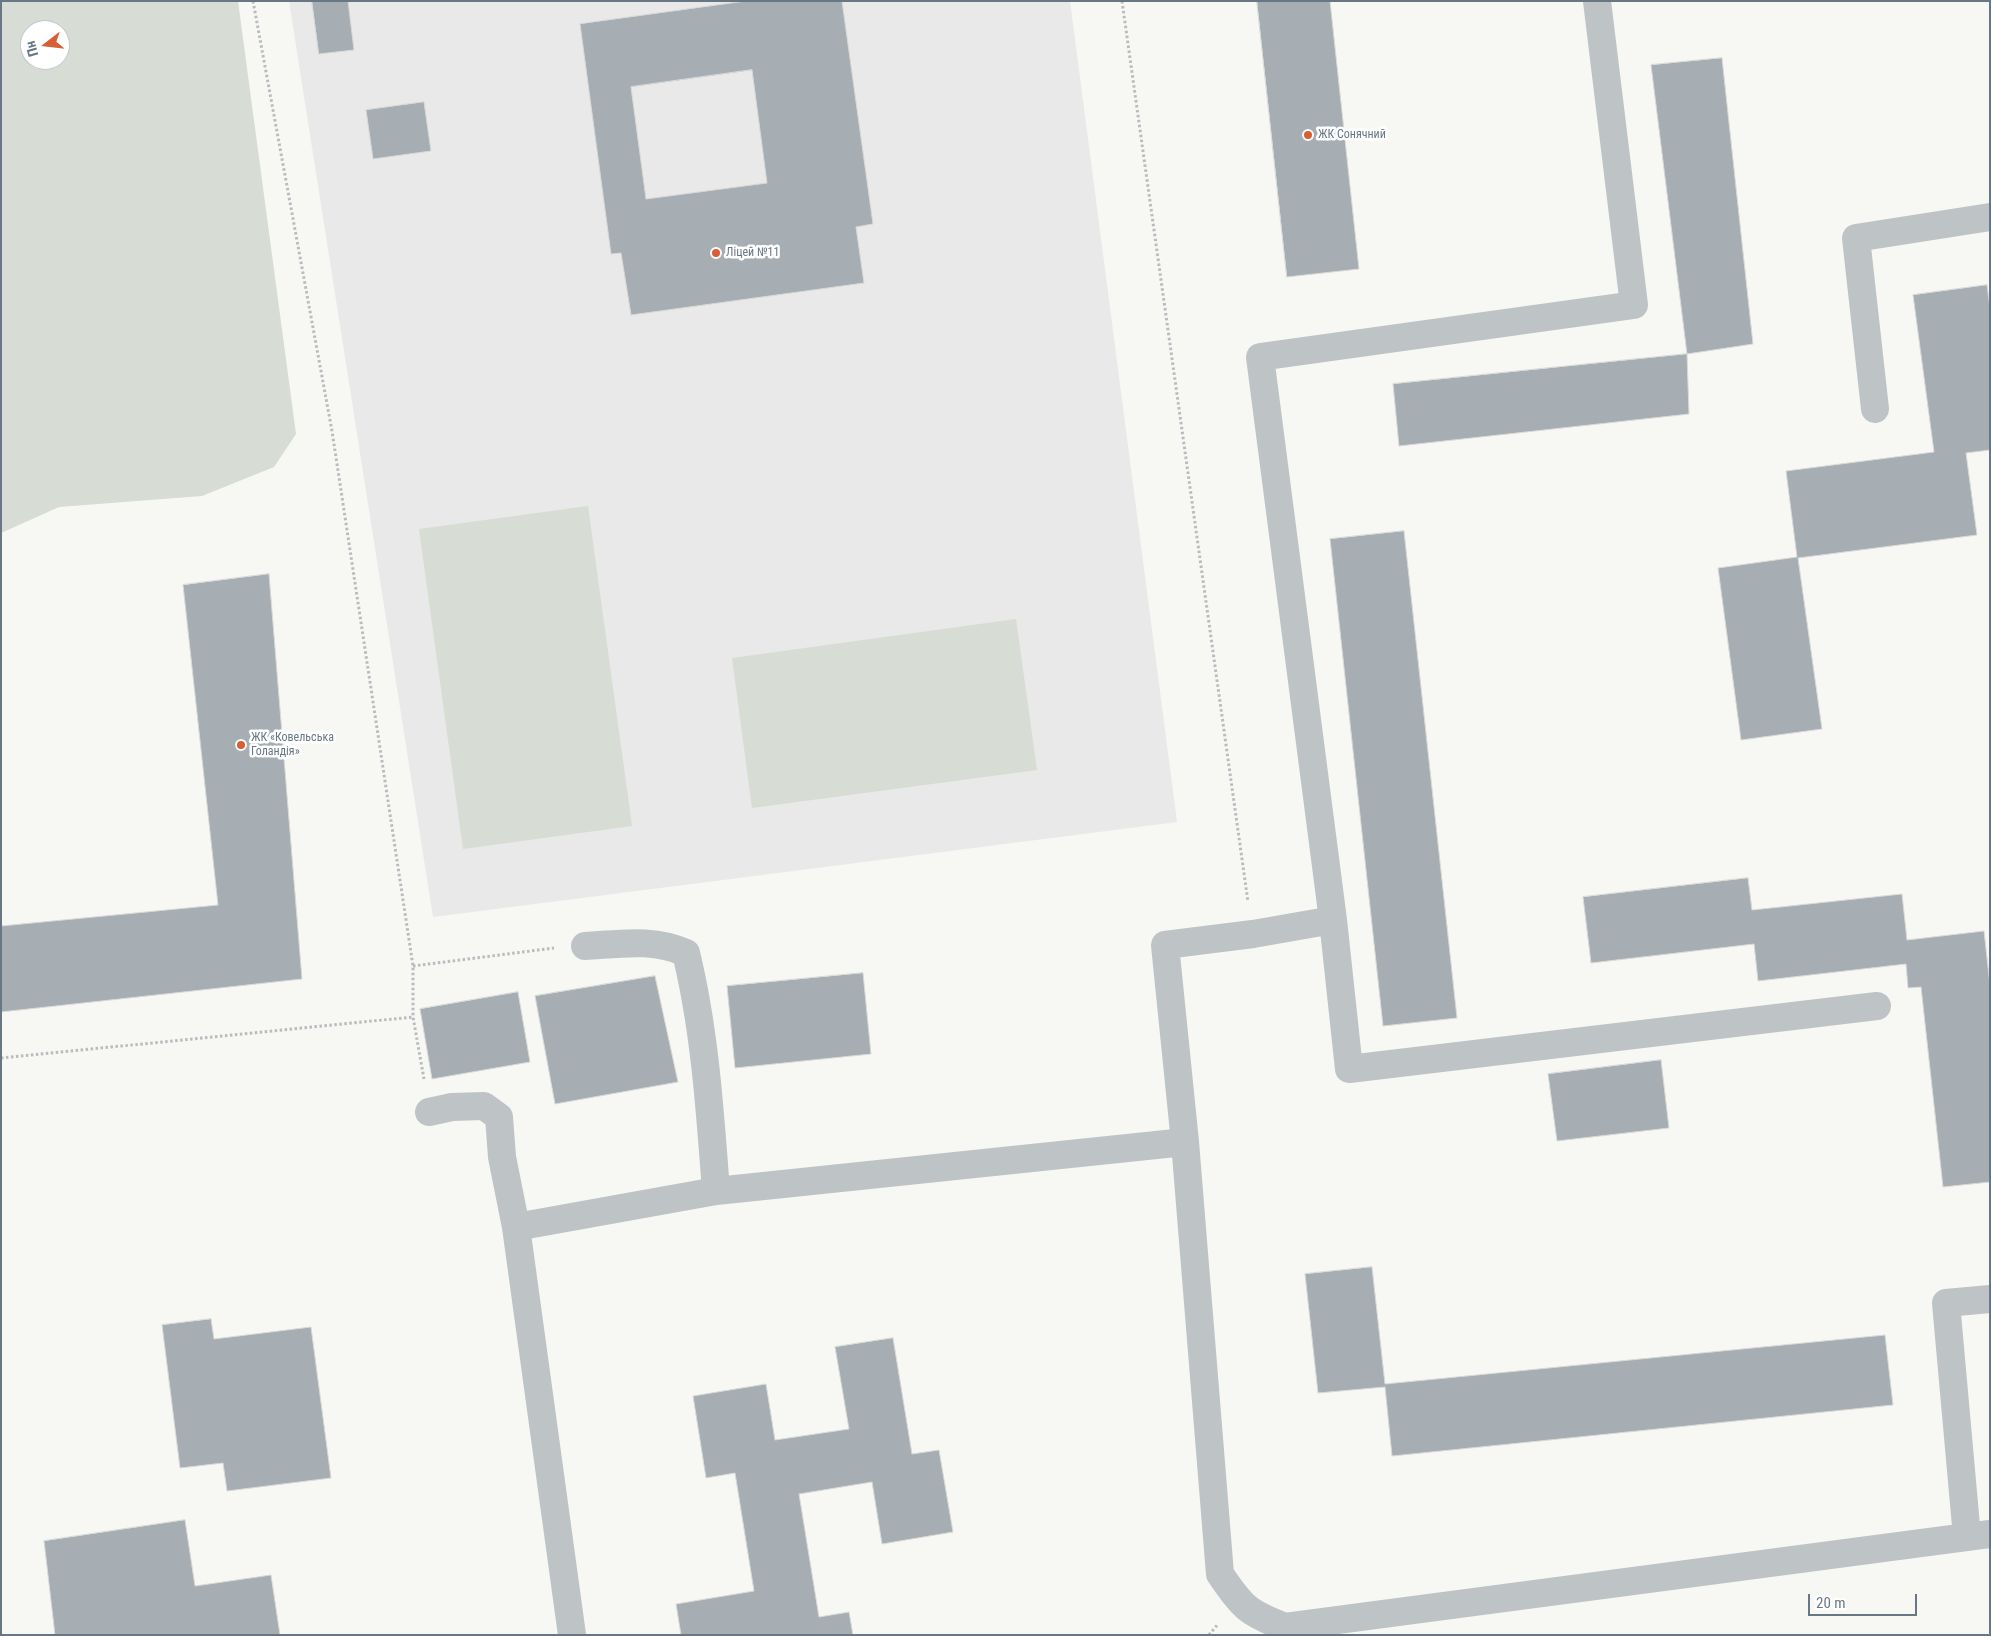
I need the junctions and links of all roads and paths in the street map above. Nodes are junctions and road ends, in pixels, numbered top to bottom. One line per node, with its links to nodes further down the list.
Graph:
1 (253, 1): 9 (path)
2 (1122, 1): 7 (path)
3 (1598, 1): 6 (street)
4 (1990, 217): 5 (street)
5 (1875, 409)
6 (1333, 920): 7 (street); 10 (street)
7 (1252, 934): 14 (street)
8 (585, 946): 9 (path); 15 (street)
9 (413, 966): 11 (path)
10 (1877, 1006)
11 (412, 1017): 12 (path); 13 (path)
12 (1, 1058)
13 (430, 1112): 16 (street)
14 (1185, 1142): 15 (street); 18 (street)
15 (716, 1191): 16 (street)
16 (516, 1227): 19 (street)
17 (1990, 1299): 18 (street)
18 (1978, 1535)
19 (572, 1635)

